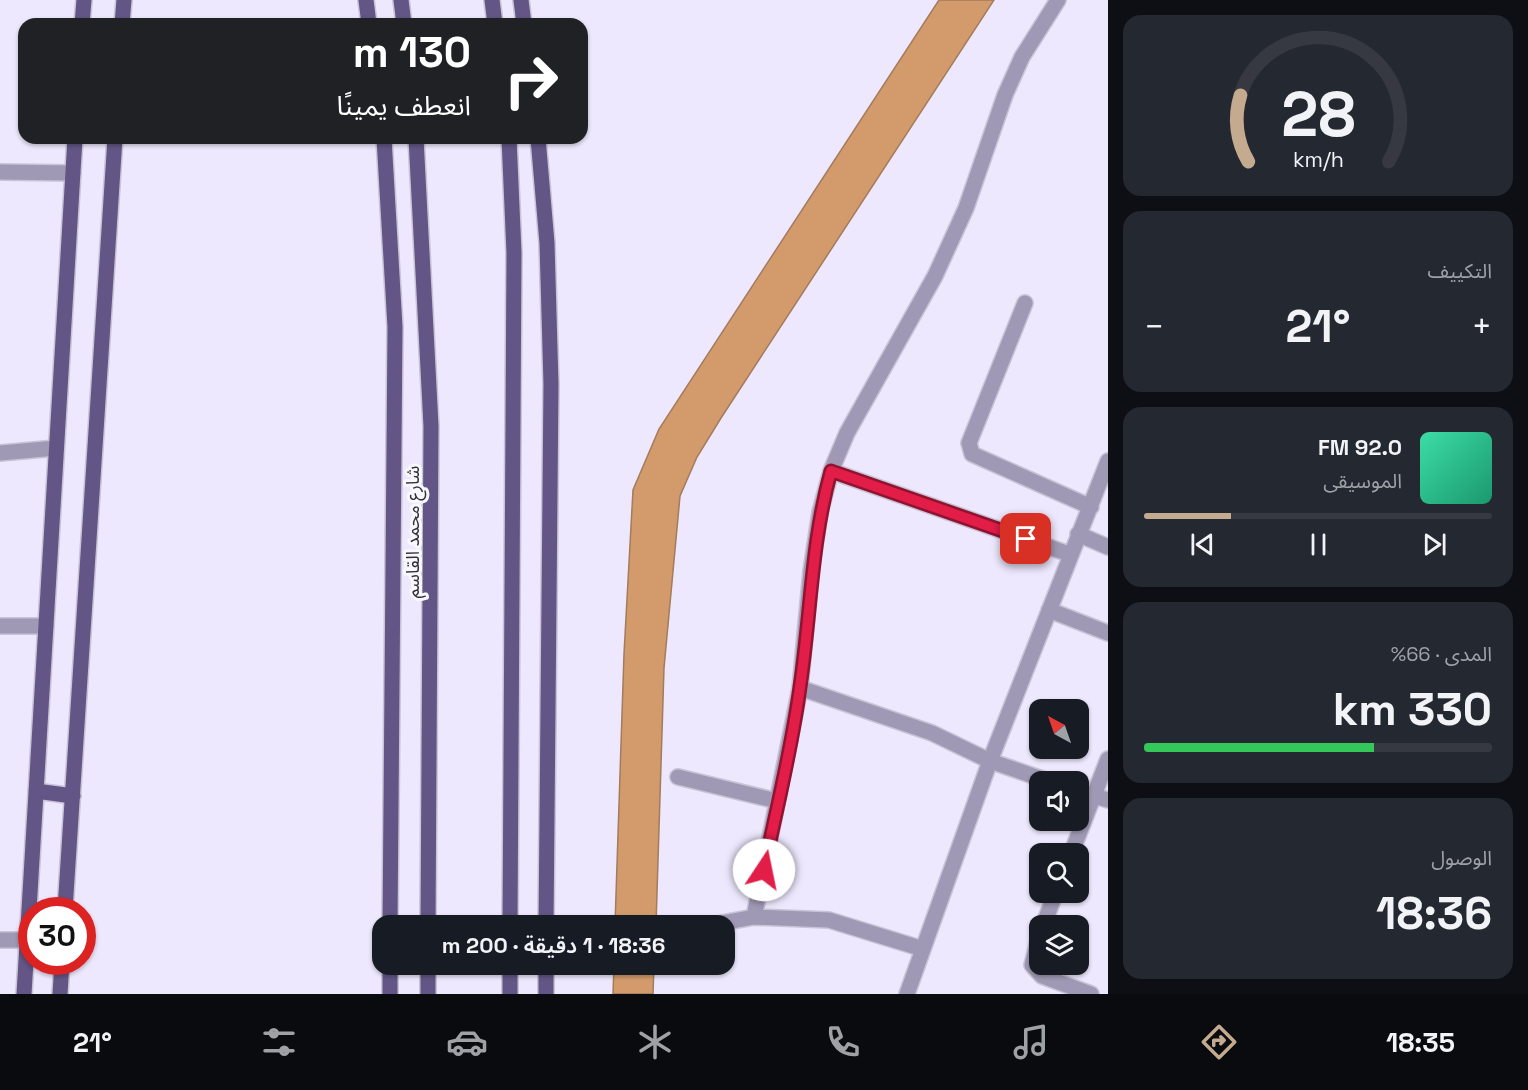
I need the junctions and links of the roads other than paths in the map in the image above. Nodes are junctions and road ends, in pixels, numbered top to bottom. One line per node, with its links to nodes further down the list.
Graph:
1 (84, 0): 8 (main road)
2 (124, 0): 9 (main road)
3 (366, 0): 10 (main road)
4 (401, 0): 11 (main road)
5 (492, 0): 12 (main road)
6 (521, 0): 13 (main road)
7 (1058, 0): 26 (street)
8 (82, 18)
9 (122, 18)
10 (368, 18)
11 (403, 18)
12 (494, 18)
13 (523, 18)
14 (75, 144): 21 (main road)
15 (115, 144): 41 (main road)
16 (384, 144): 47 (main road)
17 (416, 144): 48 (main road, شارع محمد القاسم)
18 (509, 144): 49 (main road)
19 (539, 144): 50 (main road)
20 (0, 172): 21 (street)
21 (73, 173): 23 (main road)
22 (1025, 303): 27 (street)
23 (56, 448): 24 (street); 33 (main road)
24 (0, 453)
25 (1108, 461): 27 (street)
26 (831, 471): 30 (street); 35 (street)
27 (1091, 507): 28 (street)
28 (1078, 534): 29 (street); 30 (street)
29 (1108, 547)
30 (1069, 554): 31 (street)
31 (1049, 610): 34 (street); 37 (street)
32 (0, 626): 33 (street)
33 (46, 626): 40 (main road)
34 (1108, 633)
35 (800, 688): 37 (street); 43 (street)
36 (1108, 759): 42 (street)
37 (990, 761): 38 (street); 55 (street)
38 (1029, 774)
39 (678, 777): 43 (street)
40 (36, 791): 41 (main road); 45 (main road)
41 (72, 796): 46 (main road)
42 (1101, 798): 44 (street)
43 (777, 801): 51 (street)
44 (1077, 843)
45 (30, 897)
46 (66, 897)
47 (390, 915)
48 (428, 915)
49 (510, 915)
50 (546, 915)
51 (754, 917): 52 (street); 55 (street)
52 (735, 921)
53 (0, 940): 54 (street)
54 (18, 940)
55 (923, 949): 69 (street)
56 (25, 975): 63 (main road)
57 (61, 975): 64 (main road)
58 (390, 975): 65 (main road)
59 (428, 975): 66 (main road)
60 (510, 975): 67 (main road)
61 (546, 975): 68 (main road)
62 (1041, 975): 70 (street)
63 (24, 994)
64 (60, 994)
65 (390, 994)
66 (428, 994)
67 (510, 994)
68 (546, 994)
69 (907, 994)
70 (1092, 994)

